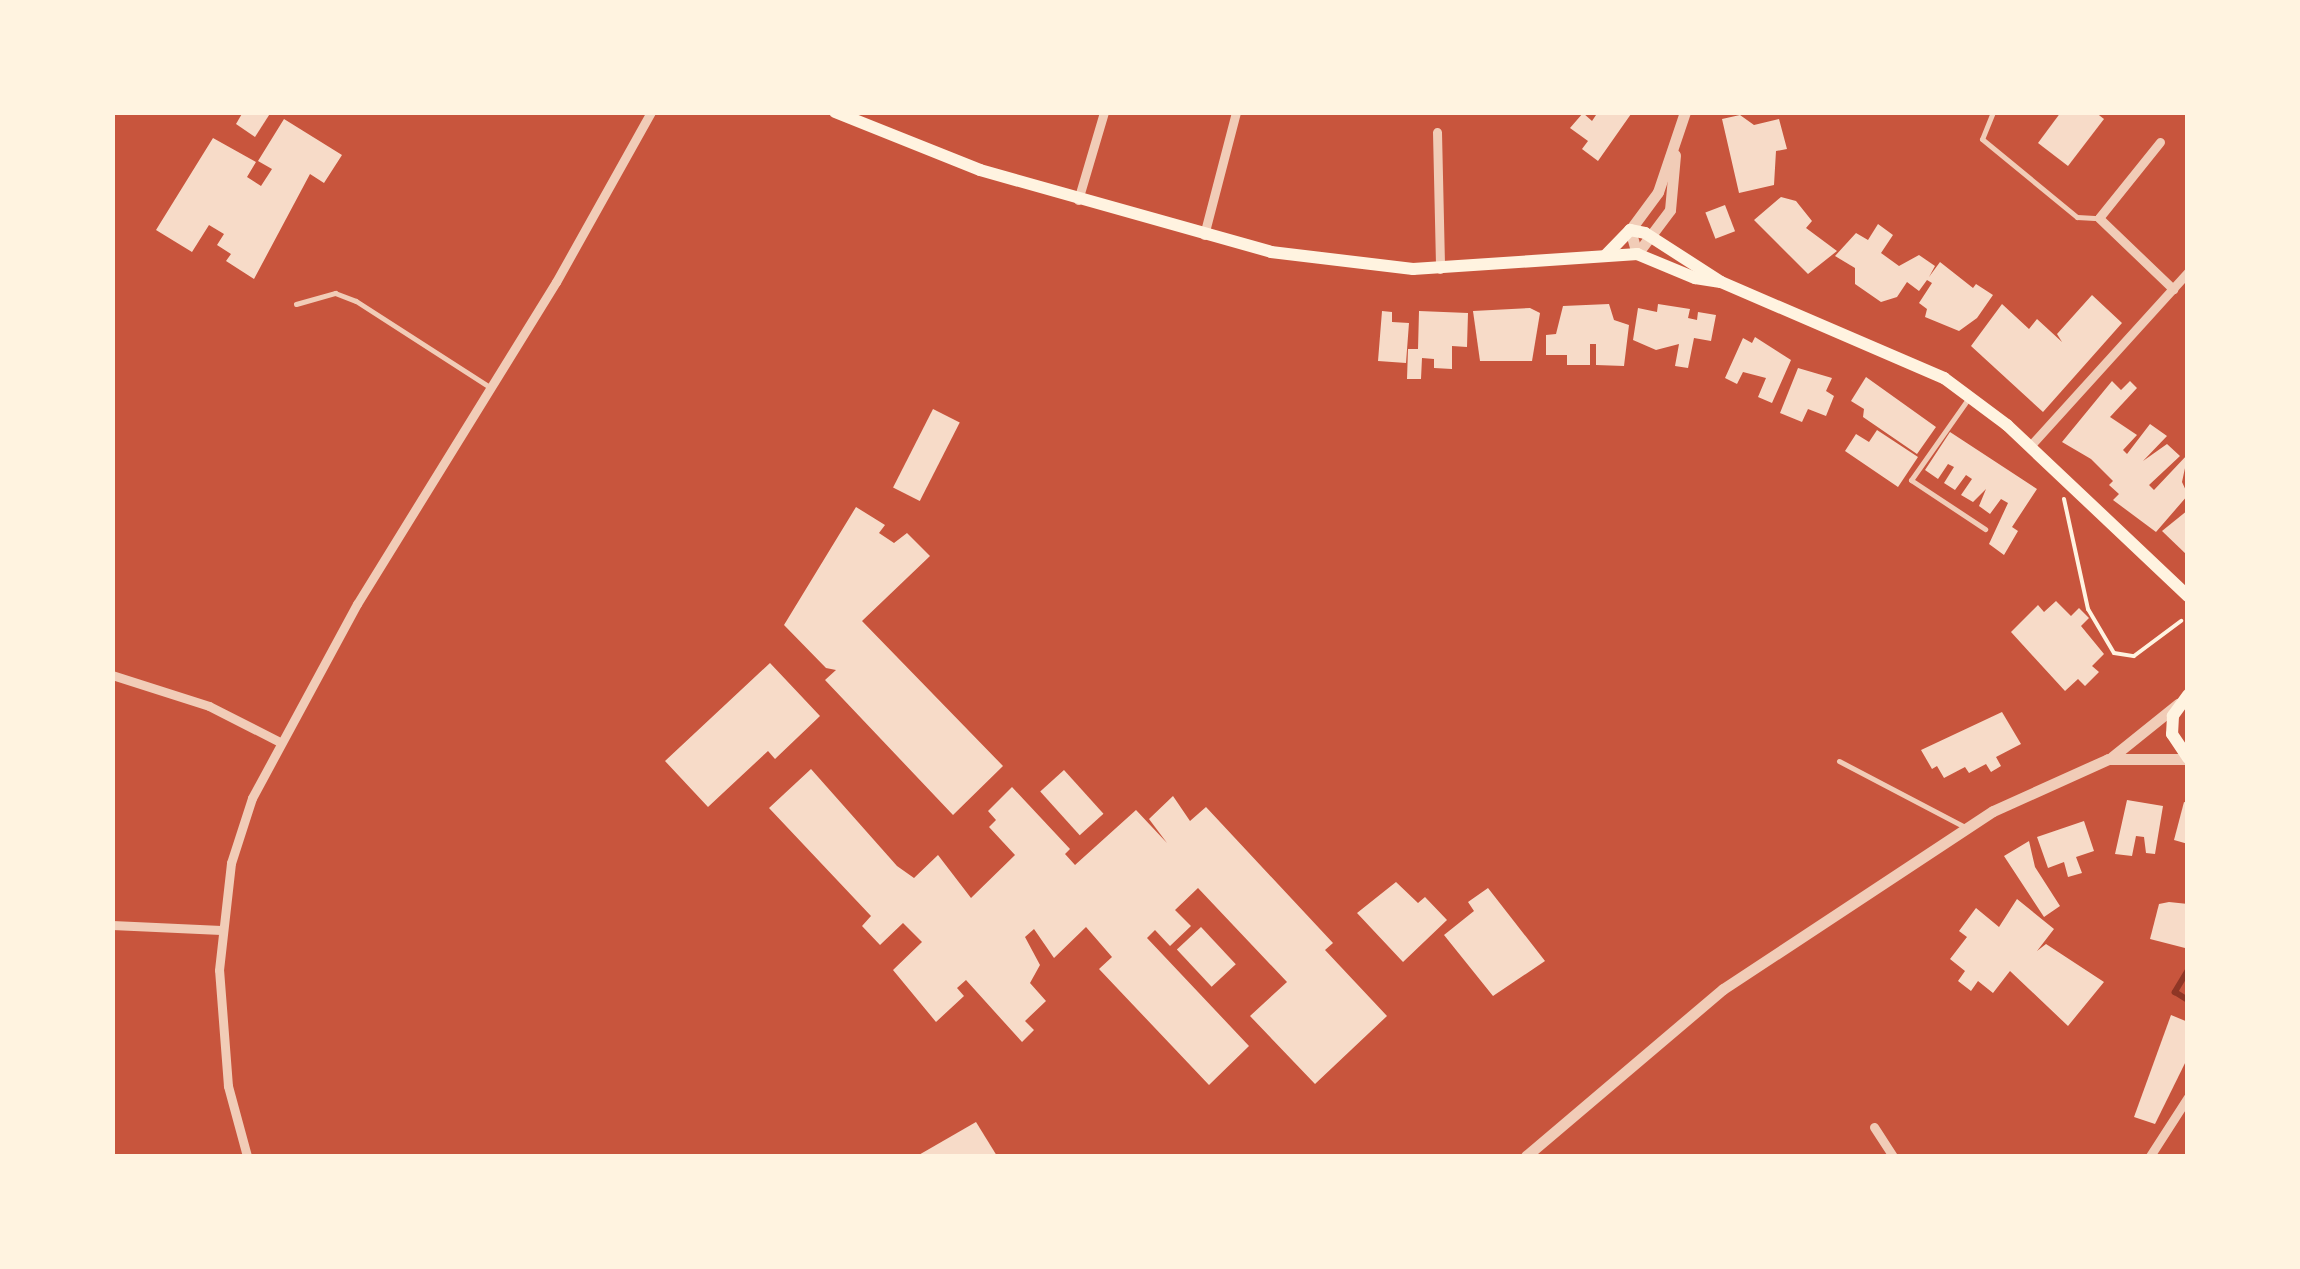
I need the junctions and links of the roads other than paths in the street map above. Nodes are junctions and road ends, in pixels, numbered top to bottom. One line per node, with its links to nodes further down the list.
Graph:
1 (651, 112): 22 (street)
2 (835, 112): 10 (main road)
3 (1104, 112): 10 (street)
4 (1236, 112): 13 (street)
5 (1684, 112): 9 (street)
6 (1993, 112): 11 (lane)
7 (1437, 132): 17 (street)
8 (2160, 142): 11 (street)
9 (1675, 155): 12 (street); 14 (street)
10 (1078, 200): 13 (main road)
11 (2098, 218): 20 (street)
12 (1630, 230): 14 (main road); 15 (street); 16 (main road)
13 (1203, 238): 17 (main road)
14 (1655, 238): 15 (street); 19 (main road)
15 (1638, 254): 16 (main road); 19 (main road)
16 (1606, 255): 17 (main road)
17 (1440, 268)
18 (2188, 272): 20 (street)
19 (1722, 282): 23 (main road)
20 (2172, 289): 24 (street)
21 (296, 304): 22 (lane)
22 (491, 388): 29 (street)
23 (1970, 395): 24 (main road); 25 (lane)
24 (2030, 445): 26 (main road)
25 (1985, 529)
26 (2188, 596)
27 (112, 675): 29 (street)
28 (2183, 699): 30 (main road); 31 (street)
29 (280, 742): 35 (street)
30 (2188, 758): 31 (street)
31 (2108, 760): 33 (street)
32 (1839, 761): 33 (lane)
33 (1965, 829): 39 (street)
34 (112, 925): 35 (street)
35 (221, 930): 38 (street)
36 (2188, 1097): 41 (street)
37 (1874, 1127): 40 (street)
38 (246, 1156)
39 (1526, 1156)
40 (1893, 1156)
41 (2150, 1156)

